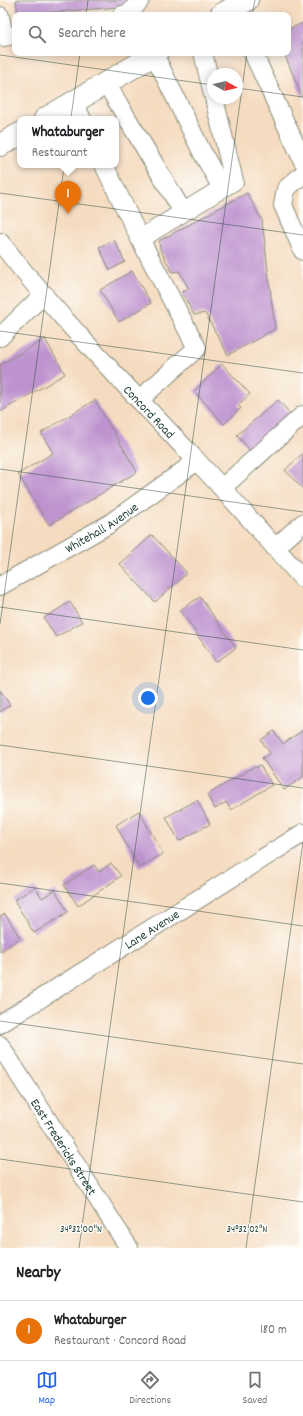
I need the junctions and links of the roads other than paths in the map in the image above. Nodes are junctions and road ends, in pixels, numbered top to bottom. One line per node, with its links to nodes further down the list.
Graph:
1 (140, 0): 2 (street)
2 (131, 12)
3 (0, 16): 4 (street)
4 (12, 35)
5 (153, 56): 10 (main road)
6 (157, 56): 19 (street)
7 (204, 56): 9 (street)
8 (254, 56): 16 (street)
9 (207, 69)
10 (106, 83): 12 (main road); 20 (street)
11 (215, 104): 19 (street)
12 (78, 110): 13 (main road)
13 (56, 116)
14 (17, 136): 15 (main road)
15 (0, 145)
16 (303, 161)
17 (105, 168): 21 (street)
18 (303, 174): 23 (street)
19 (222, 188): 20 (street)
20 (183, 212): 21 (street)
21 (140, 239): 26 (street)
22 (0, 242): 24 (street, Concord Road)
23 (303, 251)
24 (44, 294): 25 (street); 26 (street, Concord Road)
25 (1, 333)
26 (139, 400): 28 (street, Concord Road)
27 (303, 415): 29 (street)
28 (197, 461): 29 (street, Concord Road); 33 (street, Whitehall Avenue)
29 (222, 488): 31 (street, Concord Road)
30 (303, 523): 31 (street)
31 (275, 548): 32 (street, Concord Road)
32 (303, 578)
33 (0, 586)
34 (303, 833): 35 (street, Lane Avenue)
35 (0, 1024)
36 (0, 1045): 37 (street, East Fredericks Street)
37 (129, 1248)

